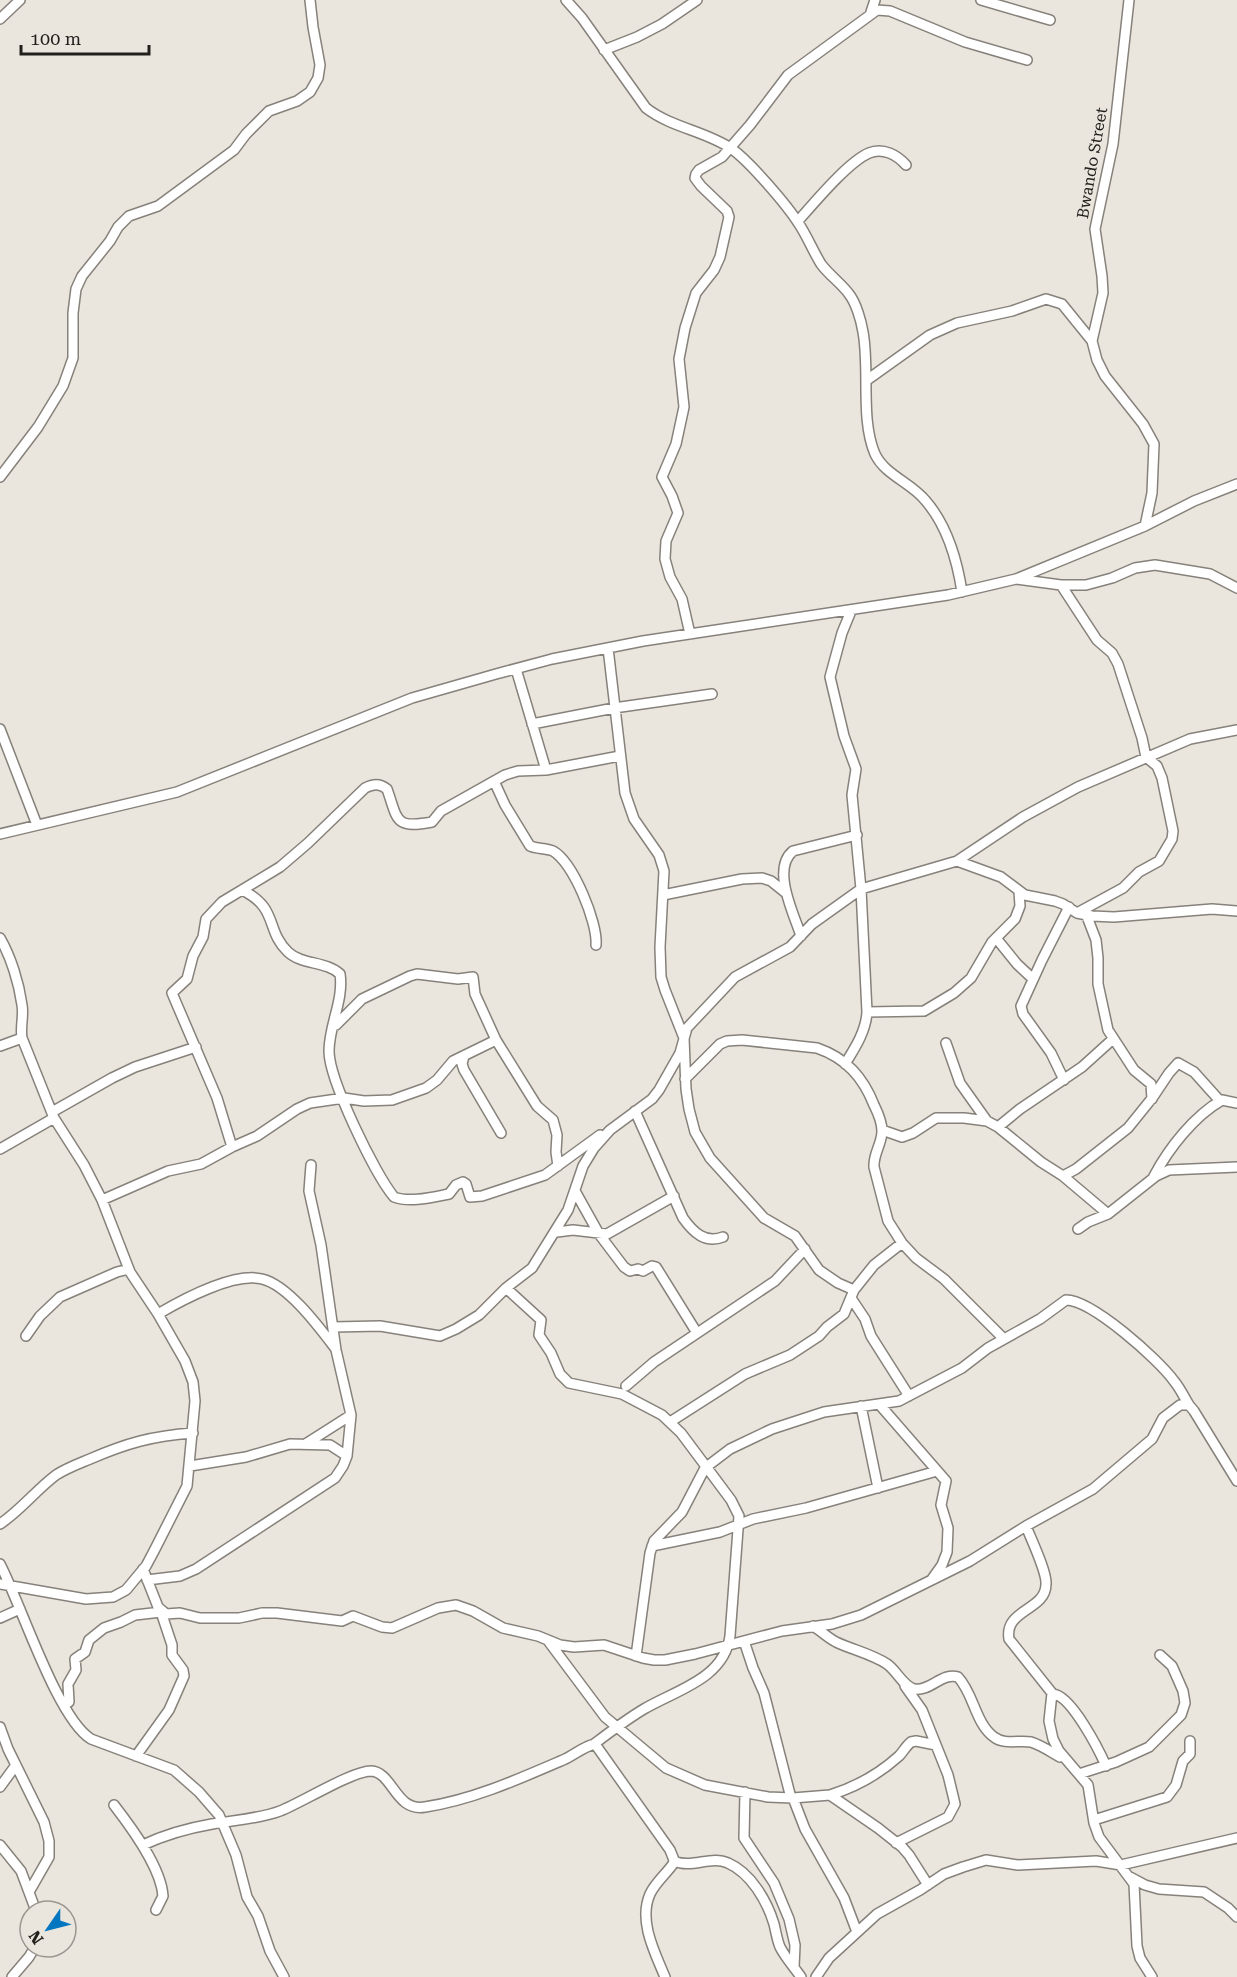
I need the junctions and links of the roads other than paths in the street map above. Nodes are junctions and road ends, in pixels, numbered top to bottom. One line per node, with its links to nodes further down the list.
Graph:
1 (20, 0): 9 (street)
2 (310, 0): 18 (street)
3 (566, 0): 11 (street)
4 (697, 0): 11 (street)
5 (875, 0): 8 (street)
6 (981, 0): 10 (street)
7 (1130, 0): 16 (street, Bwando Street)
8 (871, 12): 12 (street); 13 (street)
9 (0, 19)
10 (1050, 20)
11 (604, 50): 13 (street)
12 (1027, 60)
13 (731, 148): 15 (street); 26 (street)
14 (906, 165): 15 (street)
15 (798, 221): 17 (street)
16 (1092, 341): 17 (street); 20 (street)
17 (867, 380): 24 (street)
18 (0, 477)
19 (1237, 484): 20 (street)
20 (1145, 526): 21 (street)
21 (1016, 579): 22 (street); 24 (street)
22 (1061, 585): 23 (street); 35 (street)
23 (1237, 588)
24 (962, 592): 25 (street)
25 (851, 610): 26 (street); 40 (street)
26 (690, 633): 27 (street)
27 (608, 648): 28 (street); 30 (street)
28 (516, 669): 31 (street); 38 (street)
29 (712, 694): 30 (street)
30 (614, 708): 31 (street); 34 (street)
31 (532, 724): 36 (street)
32 (0, 729): 38 (street)
33 (1237, 729): 35 (street)
34 (620, 756): 36 (street); 46 (street)
35 (1146, 757): 41 (street); 48 (street)
36 (546, 770): 37 (street)
37 (494, 781): 43 (street); 52 (street)
38 (37, 825): 39 (street)
39 (0, 834)
40 (856, 835): 42 (street); 45 (street)
41 (957, 861): 42 (street); 44 (street)
42 (861, 889): 49 (street); 55 (street)
43 (242, 890): 56 (street); 63 (street)
44 (1019, 891): 48 (street); 51 (street)
45 (787, 894): 46 (street); 49 (street)
46 (663, 895): 58 (street)
47 (1237, 911): 48 (street)
48 (1077, 912): 54 (street); 59 (street)
49 (801, 936): 58 (street)
50 (0, 938): 53 (street)
51 (996, 938): 54 (street); 55 (street)
52 (596, 945)
53 (4, 960): 57 (street)
54 (1033, 979): 67 (street)
55 (867, 1012): 65 (street)
56 (333, 1030): 60 (street); 68 (street)
57 (22, 1038): 62 (street); 73 (street)
58 (684, 1038): 66 (street); 72 (street)
59 (1113, 1039): 67 (street); 69 (street)
60 (496, 1040): 64 (street); 82 (street)
61 (946, 1043): 74 (street)
62 (0, 1046)
63 (196, 1047): 73 (street); 79 (street)
64 (464, 1056): 68 (street); 78 (street)
65 (845, 1064): 66 (street); 77 (street)
66 (686, 1079): 95 (street)
67 (1064, 1080): 75 (street)
68 (344, 1098): 79 (street); 82 (street)
69 (1152, 1099): 70 (street); 84 (street)
70 (1220, 1101): 71 (street); 85 (street)
71 (1237, 1103)
72 (634, 1111): 76 (street); 87 (street)
73 (53, 1115): 80 (street); 88 (street)
74 (987, 1121): 75 (street); 77 (street)
75 (998, 1127): 84 (street)
76 (610, 1130): 82 (street); 86 (street)
77 (882, 1130): 94 (street)
78 (501, 1133)
79 (232, 1147): 88 (street)
80 (0, 1149)
81 (311, 1165): 100 (street)
82 (558, 1166)
83 (1237, 1167): 85 (street)
84 (1063, 1176): 89 (street)
85 (1152, 1179): 89 (street)
86 (575, 1191): 92 (street); 97 (street)
87 (674, 1196): 92 (street); 93 (street)
88 (102, 1200): 96 (street)
89 (1108, 1214): 90 (street)
90 (1078, 1229)
91 (557, 1232): 92 (street)
92 (598, 1234): 101 (street)
93 (723, 1237)
94 (902, 1243): 98 (street); 103 (street)
95 (805, 1250): 98 (street); 101 (street)
96 (129, 1269): 99 (street); 102 (street)
97 (506, 1288): 100 (street); 111 (street)
98 (853, 1294): 106 (street); 111 (street)
99 (158, 1314): 104 (street); 112 (street)
100 (333, 1327): 104 (street)
101 (697, 1333): 105 (street)
102 (26, 1336)
103 (1004, 1339): 106 (street); 108 (street)
104 (336, 1350): 110 (street)
105 (626, 1386)
106 (909, 1396): 107 (street)
107 (879, 1404): 109 (street); 117 (street)
108 (1189, 1405): 118 (street); 122 (street)
109 (861, 1406): 116 (street); 119 (street)
110 (351, 1415): 113 (street); 114 (street)
111 (670, 1422): 116 (street)
112 (193, 1433): 115 (street); 120 (street)
113 (306, 1444): 114 (street); 115 (street)
114 (346, 1456): 126 (street)
115 (190, 1466): 125 (street)
116 (705, 1468): 121 (street); 123 (street)
117 (937, 1471): 119 (street); 127 (street)
118 (1237, 1482)
119 (878, 1488): 121 (street)
120 (0, 1524)
121 (739, 1524): 123 (street); 136 (street)
122 (1026, 1526): 127 (street); 140 (street)
123 (652, 1546): 138 (street)
124 (0, 1564): 129 (street)
125 (143, 1569): 126 (street); 129 (street)
126 (147, 1580): 131 (street)
127 (931, 1581): 133 (street)
128 (0, 1584): 129 (street)
129 (11, 1586): 130 (street)
130 (20, 1609): 132 (street); 141 (street)
131 (161, 1612): 134 (street); 141 (street); 147 (street)
132 (0, 1618)
133 (813, 1626): 135 (street); 139 (street)
134 (547, 1641): 138 (street); 143 (street)
135 (744, 1641): 136 (street); 155 (street)
136 (729, 1645): 138 (street); 143 (street)
137 (1160, 1655): 150 (street)
138 (636, 1656)
139 (902, 1678): 146 (street); 148 (street)
140 (1053, 1694): 148 (street); 150 (street)
141 (64, 1705): 147 (street)
142 (0, 1727): 149 (street)
143 (616, 1728): 145 (street); 153 (street)
144 (1190, 1741): 157 (street)
145 (594, 1744): 158 (street); 163 (street)
146 (936, 1745): 154 (street); 160 (street)
147 (136, 1756): 158 (street)
148 (1065, 1759): 151 (street)
149 (16, 1765): 152 (street); 167 (street)
150 (1106, 1766): 151 (street)
151 (1079, 1774): 157 (street)
152 (0, 1787)
153 (745, 1792): 155 (street); 173 (street)
154 (830, 1795): 155 (street); 160 (street)
155 (792, 1798): 171 (street)
156 (114, 1804): 162 (street)
157 (1094, 1820): 164 (street)
158 (224, 1823): 162 (street); 175 (street)
159 (1237, 1838): 164 (street)
160 (896, 1843): 166 (street)
161 (0, 1845): 167 (street)
162 (143, 1845): 169 (street)
163 (674, 1861): 173 (street); 176 (street)
164 (1120, 1865): 165 (street); 166 (street)
165 (1130, 1877): 170 (street); 179 (street)
166 (928, 1885): 171 (street)
167 (29, 1892): 168 (street)
168 (32, 1899)
169 (156, 1910)
170 (1237, 1917)
171 (857, 1932): 178 (street)
172 (27, 1959): 174 (street)
173 (794, 1967): 177 (street)
174 (12, 1977)
175 (285, 1977)
176 (665, 1977)
177 (801, 1977)
178 (816, 1977)
179 (1152, 1977)

